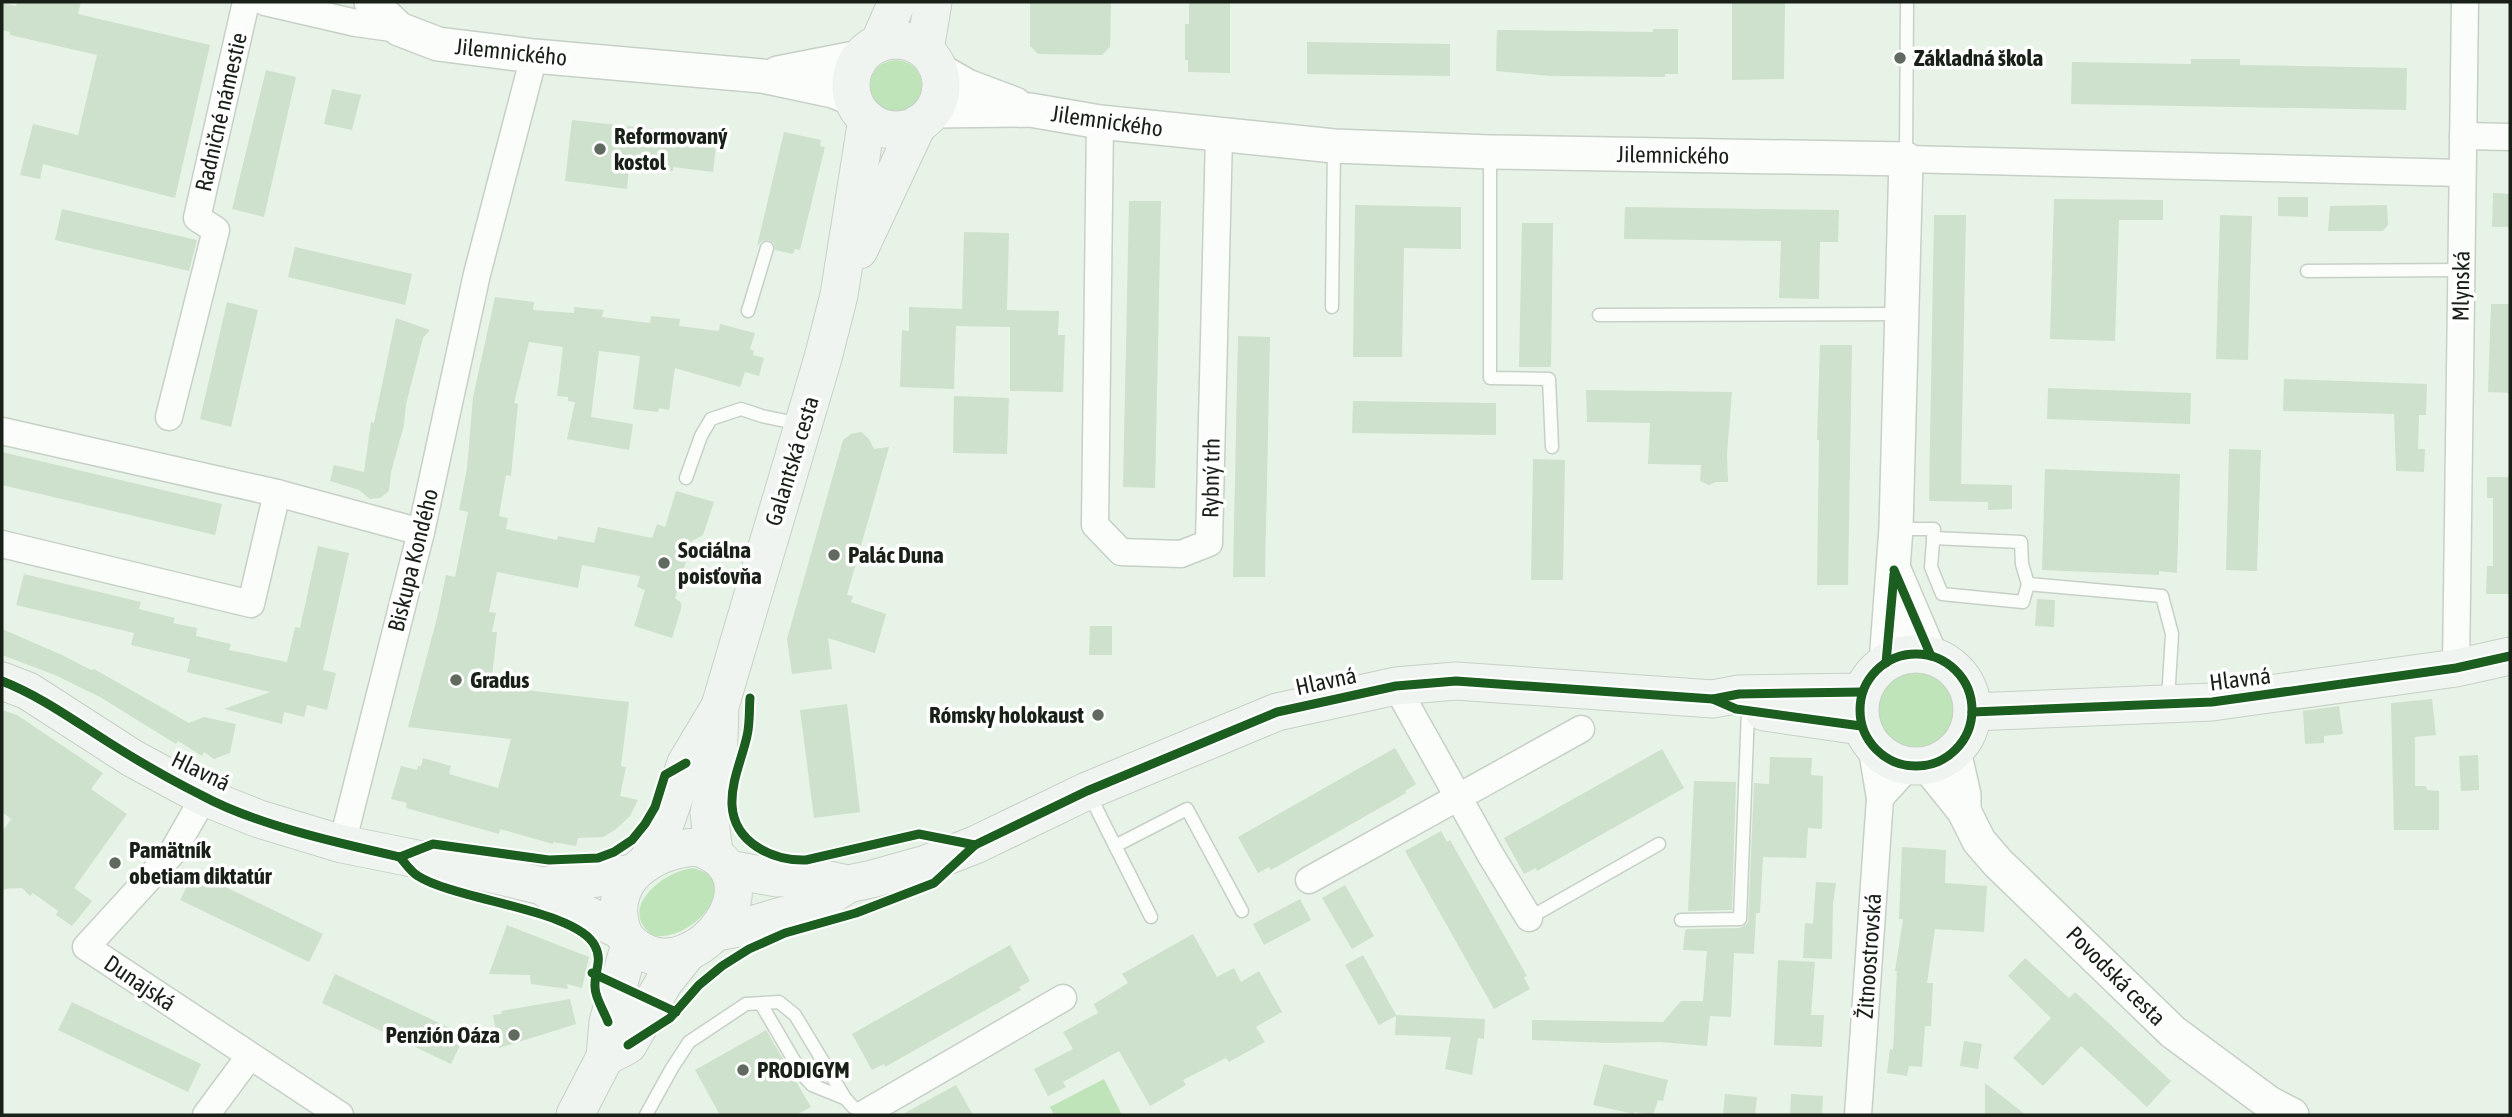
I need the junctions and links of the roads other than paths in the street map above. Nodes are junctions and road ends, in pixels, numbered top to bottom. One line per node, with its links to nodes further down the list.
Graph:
1 (246, 2): 32 (street, Radničné námestie)
2 (264, 2): 8 (street, Jilemnického)
3 (371, 2): 8 (street)
4 (897, 2): 9 (main road)
5 (933, 2): 11 (main road)
6 (1907, 2): 22 (lane)
7 (2466, 2): 18 (street, Mlynská)
8 (399, 29): 10 (street, Jilemnického)
9 (870, 50): 11 (main road); 12 (street, Jilemnického); 13 (main road)
10 (534, 56): 12 (street, Jilemnického); 39 (street, Biskupa Kondého)
11 (932, 60): 14 (street, Jilemnického); 15 (main road)
12 (762, 76): 13 (street, Jilemnického)
13 (860, 109): 15 (main road); 27 (main road, Galantská cesta)
14 (1030, 110): 15 (street, Jilemnického); 16 (street, Jilemnického)
15 (925, 118): 27 (main road, Galantská cesta)
16 (1100, 122): 17 (street, Jilemnického); 17 (street, Rybný trh)
17 (1219, 135): 20 (street, Jilemnického)
18 (2463, 136): 19 (street); 23 (street, Mlynská)
19 (2510, 137)
20 (1334, 146): 21 (street, Jilemnického); 28 (lane)
21 (1490, 152): 22 (street, Jilemnického); 35 (lane)
22 (1906, 159): 23 (street); 30 (street)
23 (2462, 173): 25 (street, Mlynská)
24 (767, 248): 29 (lane)
25 (2461, 270): 26 (lane); 47 (street, Mlynská)
26 (2307, 271)
27 (839, 295): 33 (main road, Galantská cesta)
28 (1332, 307)
29 (748, 311)
30 (1902, 314): 31 (lane); 38 (street)
31 (1599, 315)
32 (169, 417)
33 (802, 424): 36 (lane); 52 (main road, Galantská cesta)
34 (2, 431): 37 (street)
35 (1552, 447)
36 (686, 478)
37 (277, 493): 39 (street); 41 (street)
38 (1896, 528): 40 (lane); 42 (street)
39 (421, 531): 62 (street, Biskupa Kondého)
40 (1933, 538): 43 (lane); 43 (lane)
41 (2, 544)
42 (1894, 570): 44 (street); 46 (street)
43 (2028, 584): 51 (lane)
44 (1931, 656): 46 (main road); 54 (main road)
45 (2510, 656): 47 (main road, Hlavná)
46 (1886, 663): 55 (main road)
47 (2456, 668): 51 (main road, Hlavná)
48 (2, 681): 59 (main road, Hlavná)
49 (1396, 686): 50 (main road, Hlavná); 58 (main road, Hlavná); 60 (street)
50 (1713, 699): 53 (main road, Hlavná); 55 (main road, Hlavná)
51 (2168, 704): 54 (main road, Hlavná)
52 (720, 706): 65 (main road); 66 (main road)
53 (1748, 710): 55 (main road, Hlavná); 73 (lane)
54 (1972, 712): 57 (main road)
55 (1865, 721): 57 (main road); 61 (street, Žitnoostrovská)
56 (1581, 729): 60 (street)
57 (1930, 761): 61 (street); 86 (street, Povodská cesta)
58 (1087, 791): 64 (lane); 68 (main road, Hlavná)
59 (204, 797): 62 (main road, Hlavná); 78 (street, Dunajská)
60 (1458, 797): 67 (street); 72 (street)
61 (1880, 797): 85 (street, Žitnoostrovská)
62 (342, 844): 69 (main road, Hlavná)
63 (1659, 844): 72 (lane)
64 (1115, 846): 70 (lane); 71 (lane)
65 (721, 861): 66 (main road); 68 (main road); 75 (main road)
66 (640, 868): 69 (main road); 74 (main road)
67 (1309, 880)
68 (848, 884): 75 (main road)
69 (542, 886): 74 (main road)
70 (1242, 911)
71 (1151, 917)
72 (1529, 918)
73 (1681, 920)
74 (625, 937): 75 (main road); 79 (main road)
75 (702, 942): 79 (main road)
76 (1063, 998): 80 (street)
77 (761, 1004): 80 (lane); 80 (lane); 84 (lane)
78 (249, 1057): 81 (street); 82 (street, Dunajská)
79 (605, 1057): 83 (main road)
80 (860, 1108)
81 (206, 1115)
82 (340, 1115)
83 (575, 1115)
84 (646, 1115)
85 (1858, 1115)
86 (2292, 1115)

